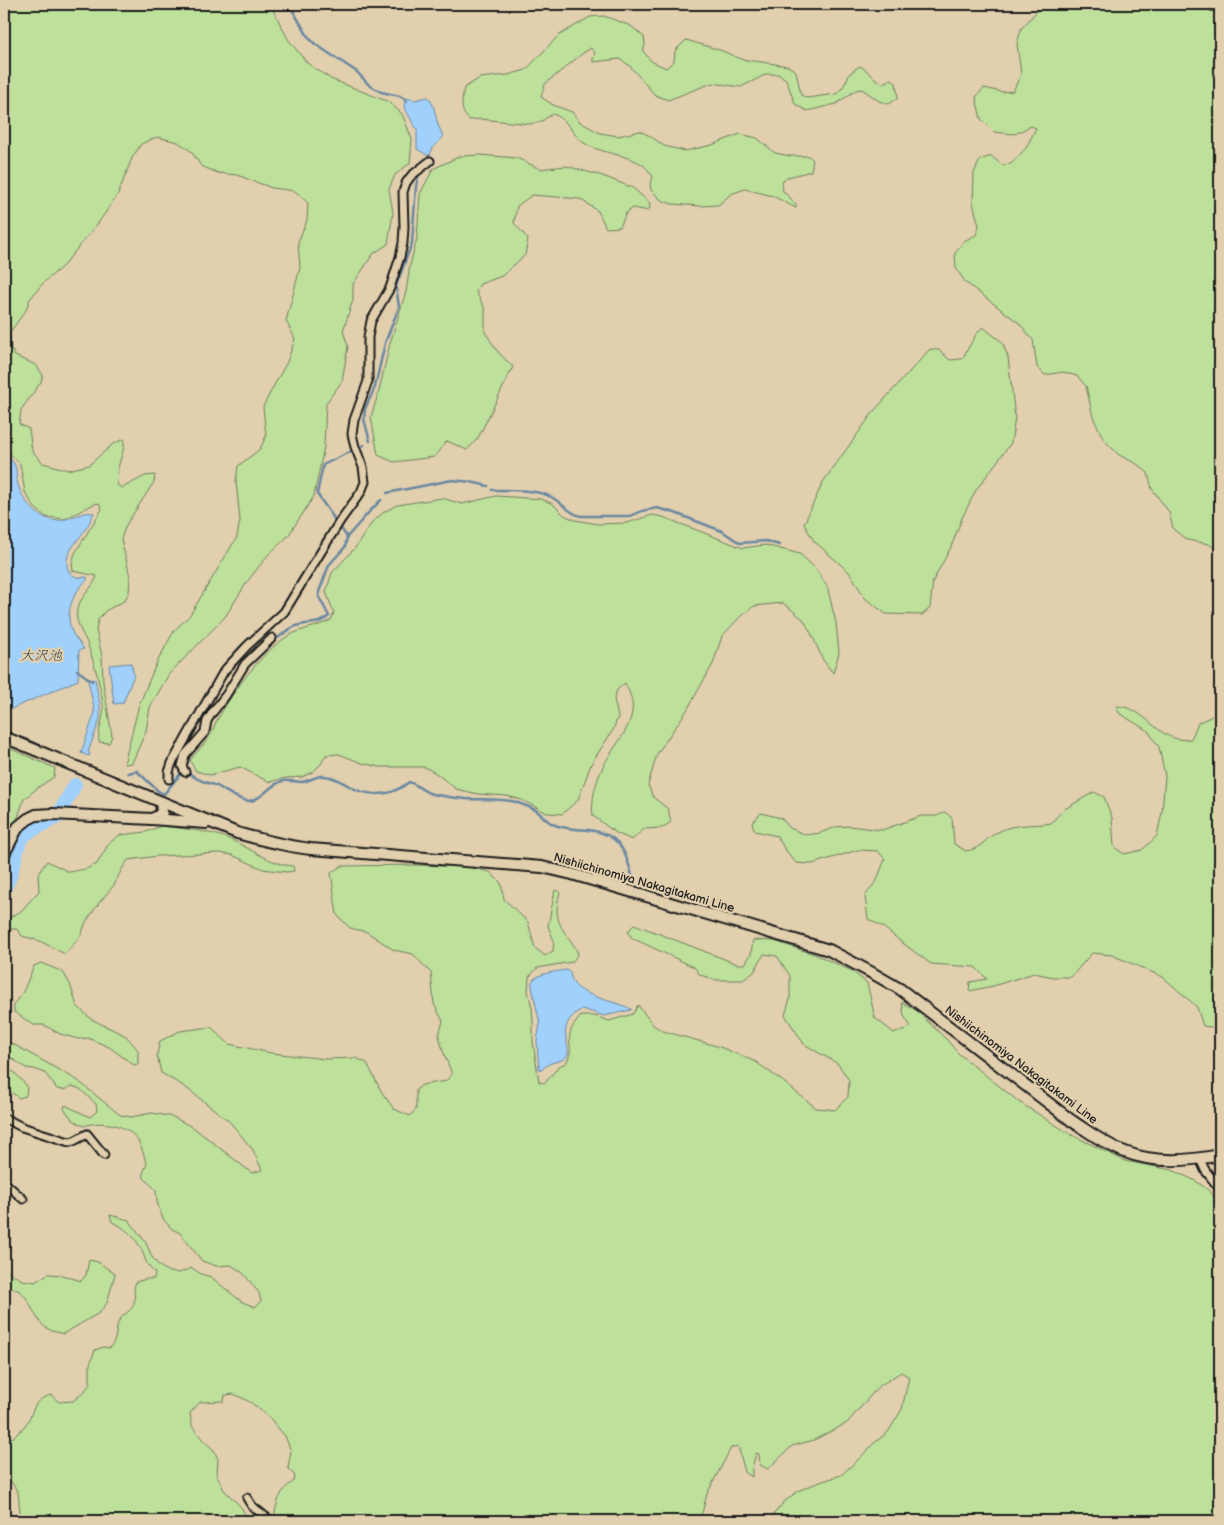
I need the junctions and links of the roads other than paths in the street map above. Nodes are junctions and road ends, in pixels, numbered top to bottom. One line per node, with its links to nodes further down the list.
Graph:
1 (1209, 4): 2 (street)
2 (1220, 6)
3 (430, 161): 7 (street)
4 (272, 638): 6 (street)
5 (4, 737): 8 (main road, Nishiichinomiya Nakagitakami Line)
6 (185, 772)
7 (170, 779)
8 (162, 802): 9 (main road); 10 (main road, Nishiichinomiya Nakagitakami Line)
9 (152, 819): 10 (main road); 11 (main road)
10 (212, 822): 15 (main road, Nishiichinomiya Nakagitakami Line)
11 (4, 854)
12 (4, 1118): 13 (street)
13 (104, 1155)
14 (1220, 1155): 15 (main road, Nishiichinomiya Nakagitakami Line)
15 (1200, 1159): 17 (street)
16 (4, 1182): 18 (street)
17 (1220, 1189)
18 (23, 1199)
19 (247, 1498): 20 (street)
20 (271, 1521)

